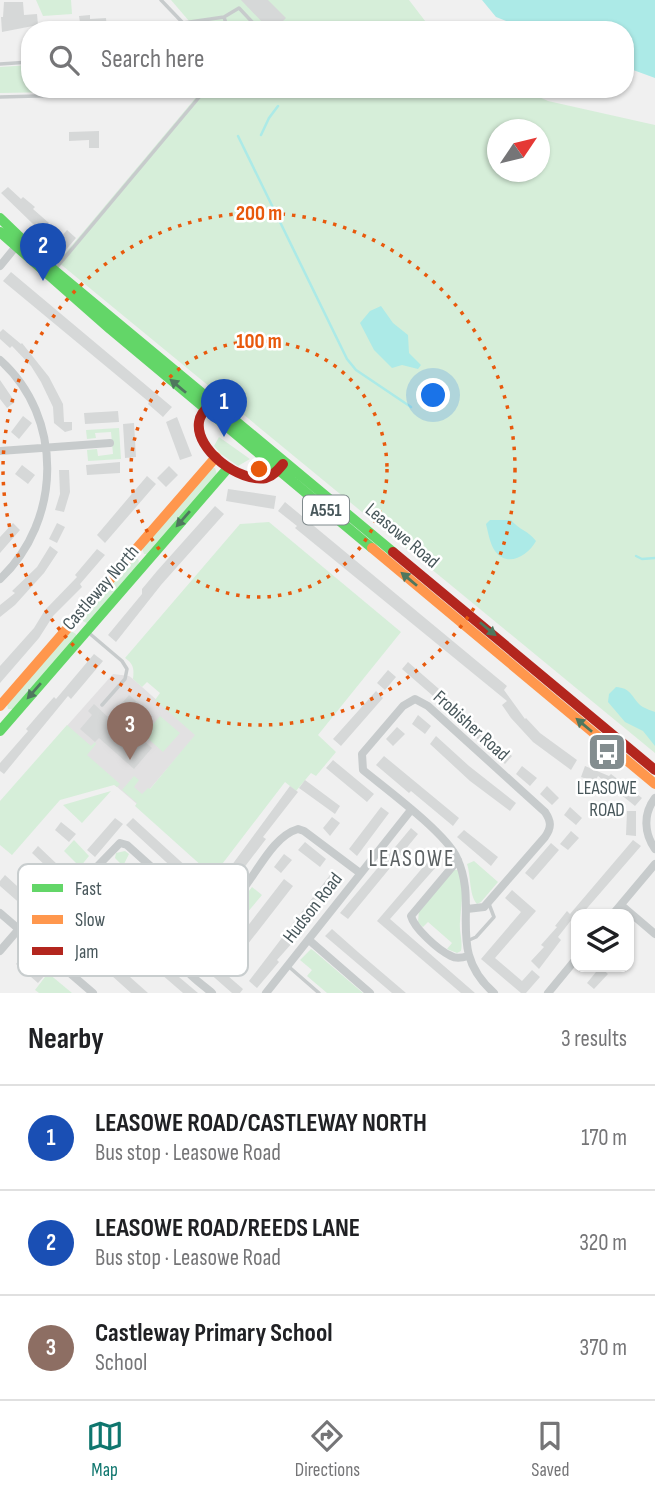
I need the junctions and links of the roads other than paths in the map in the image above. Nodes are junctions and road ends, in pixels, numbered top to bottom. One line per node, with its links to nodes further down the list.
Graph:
1 (161, 0): 3 (lane)
2 (224, 17): 4 (lane); 5 (lane); 6 (lane)
3 (181, 21)
4 (197, 21)
5 (225, 21)
6 (251, 21)
7 (21, 63): 8 (lane)
8 (0, 64)
9 (21, 96): 10 (lane)
10 (0, 97)
11 (198, 98): 16 (lane)
12 (0, 218): 14 (main road, Leasowe Road / A551)
13 (0, 232): 14 (main road, Leasowe Road / A551)
14 (18, 244): 15 (street); 16 (main road, Leasowe Road / A551)
15 (0, 266)
16 (52, 273): 18 (main road, Leasowe Road / A551)
17 (0, 360): 20 (street)
18 (209, 405): 22 (main road); 23 (main road, Leasowe Road / A551)
19 (110, 443): 20 (street)
20 (46, 448): 21 (street); 27 (street)
21 (0, 451)
22 (216, 457): 24 (main road); 25 (main road, Castleway North)
23 (282, 465): 24 (main road); 34 (main road, Leasowe Road / A551, one-way to 34); 35 (main road, Leasowe Road / A551, one-way to 23)
24 (228, 468): 26 (main road, Castleway North, one-way to 26)
25 (134, 552): 26 (main road); 28 (main road, Castleway North)
26 (146, 562): 29 (main road, Castleway North)
27 (0, 579)
28 (75, 620): 29 (main road); 31 (main road, Castleway North)
29 (88, 631): 30 (lane); 32 (main road, Castleway North, one-way to 32)
30 (102, 705)
31 (0, 706)
32 (4, 716): 33 (main road, Castleway North)
33 (0, 731)
34 (655, 770)
35 (655, 784)
36 (655, 798): 38 (street)
37 (411, 810): 39 (street, Frobisher Road); 43 (street, Hudson Road); 45 (street, Frobisher Road)
38 (655, 849)
39 (458, 860): 47 (street, Frobisher Road); 55 (street)
40 (99, 864): 41 (street)
41 (148, 864)
42 (655, 864): 46 (street)
43 (360, 873): 44 (street); 52 (street, Hudson Road)
44 (248, 881)
45 (488, 902): 47 (street); 53 (lane)
46 (621, 905): 48 (street); 51 (street)
47 (467, 909): 53 (street, Frobisher Road)
48 (617, 909)
49 (0, 913): 50 (street)
50 (18, 930): 54 (street)
51 (655, 934)
52 (309, 940): 57 (street, Hudson Road); 64 (street)
53 (465, 941): 55 (street, Frobisher Road)
54 (0, 951)
55 (468, 957): 65 (street)
56 (571, 964): 66 (street)
57 (288, 966): 62 (street, Hudson Road); 63 (lane)
58 (73, 976): 60 (street)
59 (193, 976): 61 (street)
60 (93, 993)
61 (212, 993)
62 (267, 993)
63 (319, 993)
64 (370, 993)
65 (494, 993)
66 (548, 993)

